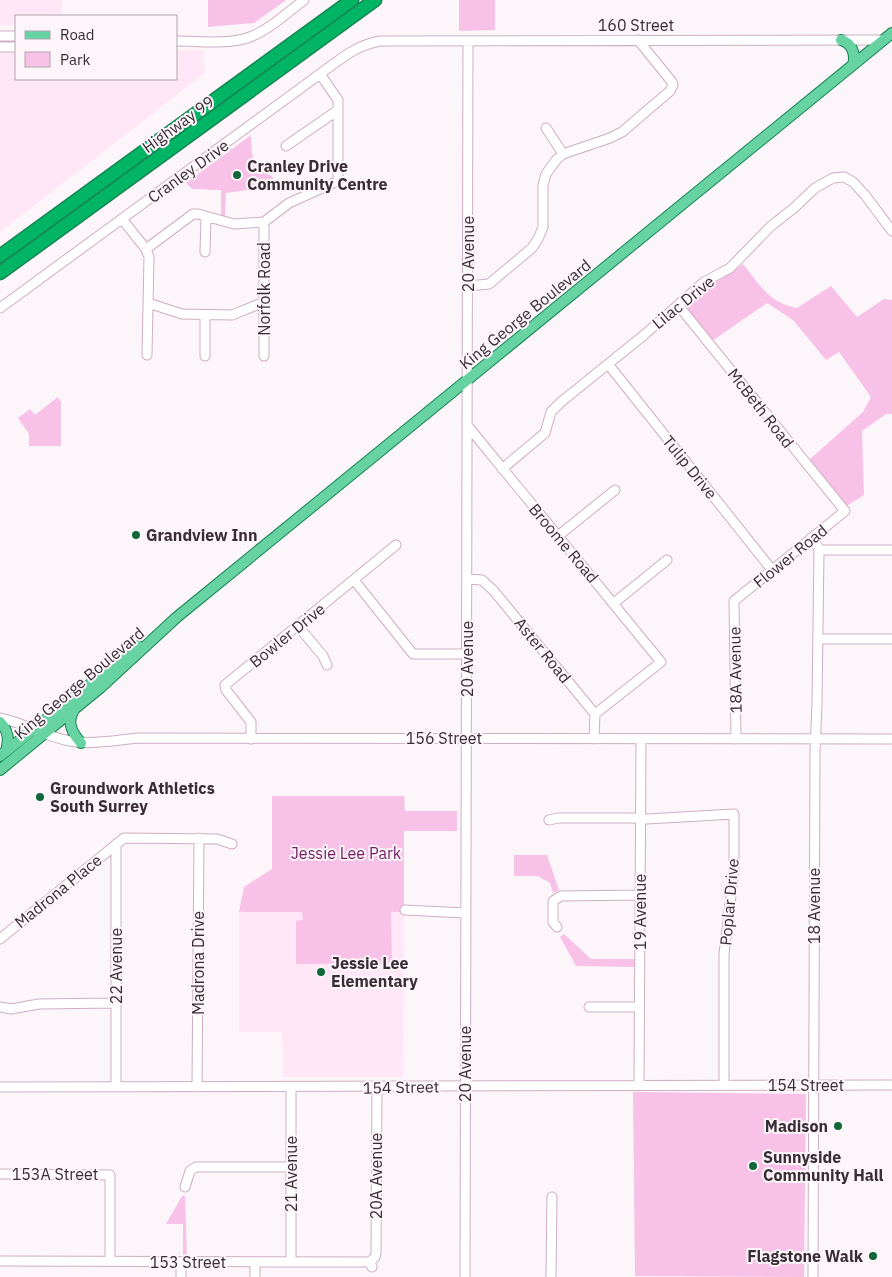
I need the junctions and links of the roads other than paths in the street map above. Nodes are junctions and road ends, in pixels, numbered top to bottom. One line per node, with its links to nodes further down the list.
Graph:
1 (304, 0): 11 (street)
2 (352, 0): 29 (highway, Highway 99)
3 (375, 0): 30 (highway, Highway 99)
4 (892, 33): 10 (main road, King George Boulevard)
5 (0, 36): 6 (street)
6 (15, 36)
7 (638, 40): 8 (street, 160 Street); 13 (street, 160 Street); 16 (street)
8 (669, 40): 9 (street, 160 Street); 16 (street)
9 (840, 40): 10 (street, 160 Street); 17 (main road)
10 (888, 40): 17 (main road, King George Boulevard)
11 (178, 41)
12 (380, 41): 13 (street, 160 Street); 18 (street, Cranley Drive)
13 (468, 41): 31 (street, 20 Avenue)
14 (0, 47): 15 (street)
15 (15, 47)
16 (654, 59): 22 (street)
17 (853, 65): 41 (main road, King George Boulevard)
18 (320, 74): 19 (street); 24 (street, Cranley Drive)
19 (338, 110): 21 (street); 25 (street)
20 (546, 128): 22 (street)
21 (286, 146)
22 (563, 154): 31 (street)
23 (206, 217): 25 (street); 27 (street); 28 (street)
24 (122, 219): 27 (street); 35 (street, Cranley Drive)
25 (264, 222): 32 (street, Norfolk Road)
26 (892, 231): 34 (street, Lilac Drive)
27 (146, 249): 33 (street)
28 (205, 252)
29 (0, 256)
30 (0, 273)
31 (468, 286): 41 (street, 20 Avenue)
32 (264, 302): 36 (street); 39 (street, Norfolk Road)
33 (148, 303): 36 (street); 37 (street)
34 (678, 305): 40 (street, Lilac Drive); 45 (street, McBeth Road)
35 (0, 308)
36 (205, 315): 38 (street)
37 (147, 355)
38 (205, 356)
39 (264, 356)
40 (608, 364): 43 (street, Lilac Drive); 52 (street, Tulip Drive)
41 (467, 381): 42 (street, 20 Avenue); 57 (main road, King George Boulevard)
42 (467, 425): 43 (street, Broome Road); 53 (street, 20 Avenue)
43 (502, 470): 46 (street, Broome Road)
44 (615, 490): 46 (street)
45 (845, 511): 47 (street, Flower Road)
46 (558, 536): 56 (street, Broome Road)
47 (811, 538): 49 (street); 52 (street, Flower Road)
48 (396, 545): 54 (street, Bowler Drive)
49 (819, 550): 50 (street); 59 (street, 18 Avenue)
50 (892, 550)
51 (667, 560): 56 (street)
52 (772, 570): 55 (street, Flower Road)
53 (467, 579): 61 (street, 20 Avenue); 64 (street, Aster Road)
54 (354, 580): 58 (street, Bowler Drive); 61 (street)
55 (734, 600): 71 (street, 18A Avenue)
56 (614, 603): 64 (street, Broome Road)
57 (177, 617): 63 (main road, King George Boulevard); 66 (main road, King George Boulevard)
58 (298, 626): 62 (street); 68 (street, Bowler Drive)
59 (818, 639): 60 (street); 72 (street, 18 Avenue)
60 (892, 639)
61 (466, 654): 69 (street, 20 Avenue)
62 (327, 665)
63 (75, 709): 67 (main road, King George Boulevard); 75 (main road)
64 (595, 714): 70 (street)
65 (0, 720): 66 (street, 156 Street); 76 (main road)
66 (34, 728): 67 (street, 156 Street); 76 (main road, King George Boulevard)
67 (44, 733): 75 (street, 156 Street); 77 (main road, King George Boulevard)
68 (251, 738): 69 (street, 156 Street); 75 (street, 156 Street)
69 (466, 738): 70 (street, 156 Street); 85 (street, 20 Avenue)
70 (594, 739): 74 (street, 156 Street)
71 (736, 739): 72 (street, 156 Street); 74 (street, 156 Street)
72 (815, 739): 73 (street, 156 Street); 94 (street, 18 Avenue)
73 (892, 739)
74 (640, 740): 78 (street, 19 Avenue)
75 (82, 743)
76 (3, 754)
77 (0, 770)
78 (640, 819): 79 (street); 83 (street, 19 Avenue); 93 (street, Poplar Drive)
79 (549, 820)
80 (199, 838): 81 (street); 82 (street); 98 (street, Madrona Drive)
81 (116, 844): 87 (street, Madrona Place); 88 (street, 22 Avenue)
82 (232, 844)
83 (639, 896): 86 (street); 91 (street, 19 Avenue)
84 (405, 910): 85 (street)
85 (465, 913): 96 (street, 20 Avenue)
86 (557, 927)
87 (0, 939)
88 (116, 1003): 90 (street); 97 (street, 22 Avenue)
89 (589, 1006): 91 (street)
90 (0, 1007)
91 (640, 1007): 92 (street, 19 Avenue)
92 (639, 1085): 93 (street, 154 Street); 96 (street, 154 Street)
93 (724, 1085): 94 (street, 154 Street)
94 (814, 1085): 95 (street, 154 Street); 116 (street, 18 Avenue)
95 (892, 1085)
96 (465, 1086): 100 (street, 154 Street); 114 (street, 20 Avenue)
97 (116, 1087): 98 (street, 154 Street); 101 (street, 154 Street)
98 (197, 1087): 99 (street, 154 Street)
99 (291, 1087): 100 (street, 154 Street); 102 (street, 21 Avenue)
100 (376, 1087): 111 (street, 20A Avenue)
101 (0, 1088)
102 (290, 1167): 104 (street); 110 (street, 21 Avenue)
103 (0, 1174): 107 (street, 153A Street)
104 (185, 1187)
105 (552, 1197): 115 (street)
106 (0, 1261): 107 (street, 153 Street)
107 (110, 1261): 108 (street, 153 Street)
108 (181, 1262): 109 (street, 153 Street); 112 (street)
109 (255, 1262): 110 (street, 153 Street); 113 (street)
110 (291, 1262): 111 (street, 153 Street)
111 (371, 1265)
112 (181, 1277)
113 (255, 1277)
114 (465, 1277)
115 (551, 1277)
116 (813, 1277)

